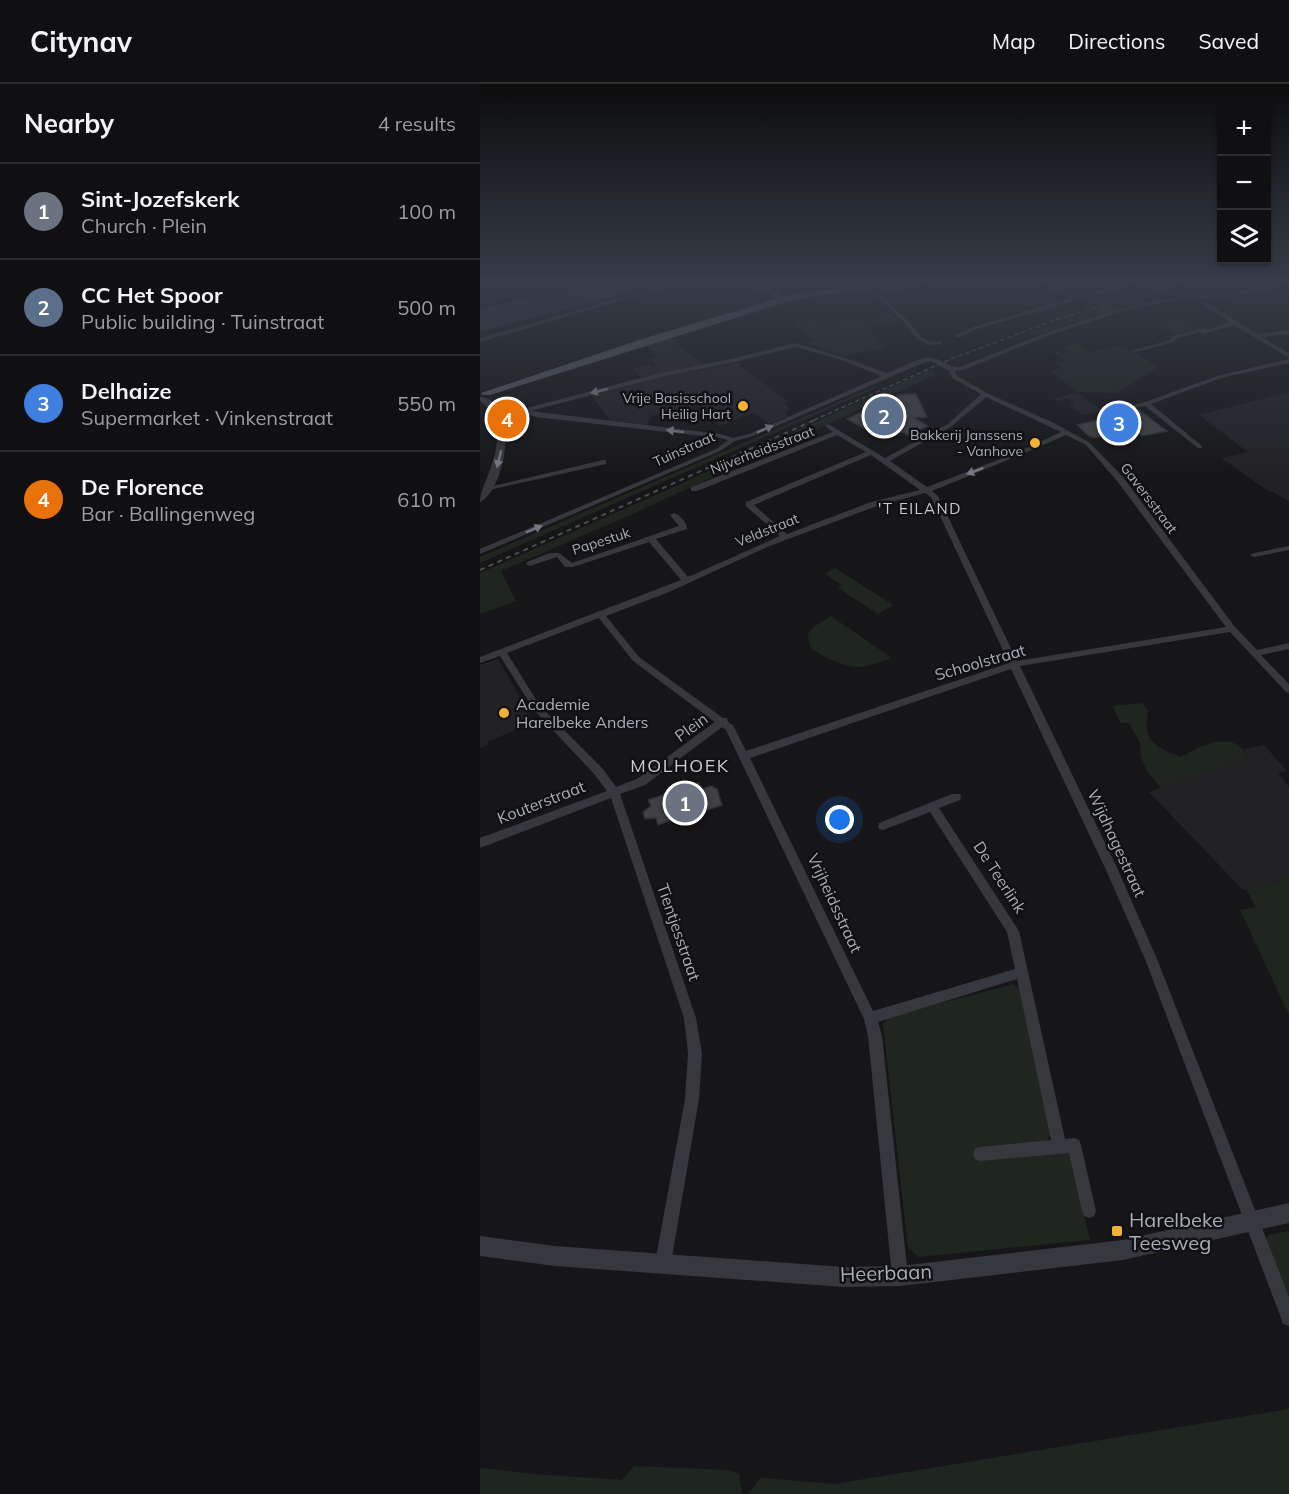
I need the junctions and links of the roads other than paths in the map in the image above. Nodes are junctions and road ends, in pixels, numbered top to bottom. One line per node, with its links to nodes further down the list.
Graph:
1 (632, 346): 17 (main road)
2 (797, 346): 20 (street, one-way to 20)
3 (803, 346): 15 (street)
4 (927, 346): 9 (street)
5 (944, 346): 9 (street)
6 (1017, 346): 14 (street)
7 (1151, 346): 10 (street)
8 (1272, 346): 11 (street)
9 (934, 350): 12 (street)
10 (1134, 351)
11 (1289, 356)
12 (932, 359): 14 (street, Gaversstraat); 15 (street, Tuinstraat)
13 (1289, 361): 18 (street)
14 (952, 370): 16 (street, Gaversstraat)
15 (889, 376): 25 (street, Tuinstraat, one-way to 15)
16 (986, 394): 24 (street, Gaversstraat); 28 (street)
17 (482, 396): 21 (street)
18 (1146, 404): 19 (street); 26 (street)
19 (1124, 408)
20 (523, 411): 21 (street); 25 (street, one-way to 20)
21 (500, 414): 30 (street, one-way to 30)
22 (828, 426): 23 (street, Nijverheidsstraat)
23 (838, 432): 27 (street, Nijverheidsstraat); 31 (street, Nijverheidsstraat)
24 (1067, 432): 32 (street, Veldstraat, one-way to 32); 43 (street, Gaversstraat)
25 (733, 441): 38 (street, Tuinstraat, one-way to 25)
26 (1200, 447)
27 (870, 453): 28 (street, Nijverheidsstraat); 35 (street)
28 (885, 461): 32 (street, Nijverheidsstraat)
29 (603, 462): 30 (street)
30 (489, 488): 33 (street)
31 (694, 489)
32 (927, 490): 35 (street, Veldstraat); 48 (street, Wijdhagestraat)
33 (480, 499)
34 (674, 515): 36 (street, Papestuk)
35 (786, 537): 41 (street, Veldstraat)
36 (651, 539): 40 (street, Papestuk); 41 (street, Papestuk)
37 (1289, 548): 39 (street)
38 (480, 552)
39 (1254, 555)
40 (530, 564)
41 (687, 581): 42 (street, Veldstraat)
42 (599, 614): 45 (street, Veldstraat); 50 (street, Vrijheidsstraat)
43 (1232, 628): 46 (street, Gaversstraat); 48 (street, Schoolstraat)
44 (1289, 646): 46 (street)
45 (502, 652): 47 (street, Veldstraat); 52 (street, Tientjesstraat)
46 (1255, 653): 49 (street, Gaversstraat)
47 (480, 660)
48 (1015, 664): 51 (street, Schoolstraat); 63 (street, Wijdhagestraat)
49 (1289, 690)
50 (724, 721): 51 (street, Vrijheidsstraat); 52 (street, Plein)
51 (744, 756): 58 (street, Vrijheidsstraat)
52 (614, 792): 56 (street, Kouterstraat); 65 (street, Tientjesstraat)
53 (957, 797): 54 (street)
54 (933, 807): 55 (street); 57 (street, De Teerlink)
55 (883, 826)
56 (480, 843)
57 (1023, 972): 58 (street); 59 (street, De Teerlink)
58 (870, 1018): 66 (street, Vrijheidsstraat)
59 (1059, 1146): 60 (street); 61 (street)
60 (980, 1154)
61 (1089, 1211)
62 (1289, 1214): 63 (street, Heerbaan)
63 (1252, 1222): 66 (street, Heerbaan); 67 (street, Wijdhagestraat)
64 (480, 1246): 65 (street, Heerbaan)
65 (663, 1263): 66 (street, Heerbaan)
66 (900, 1276)
67 (1289, 1318)

